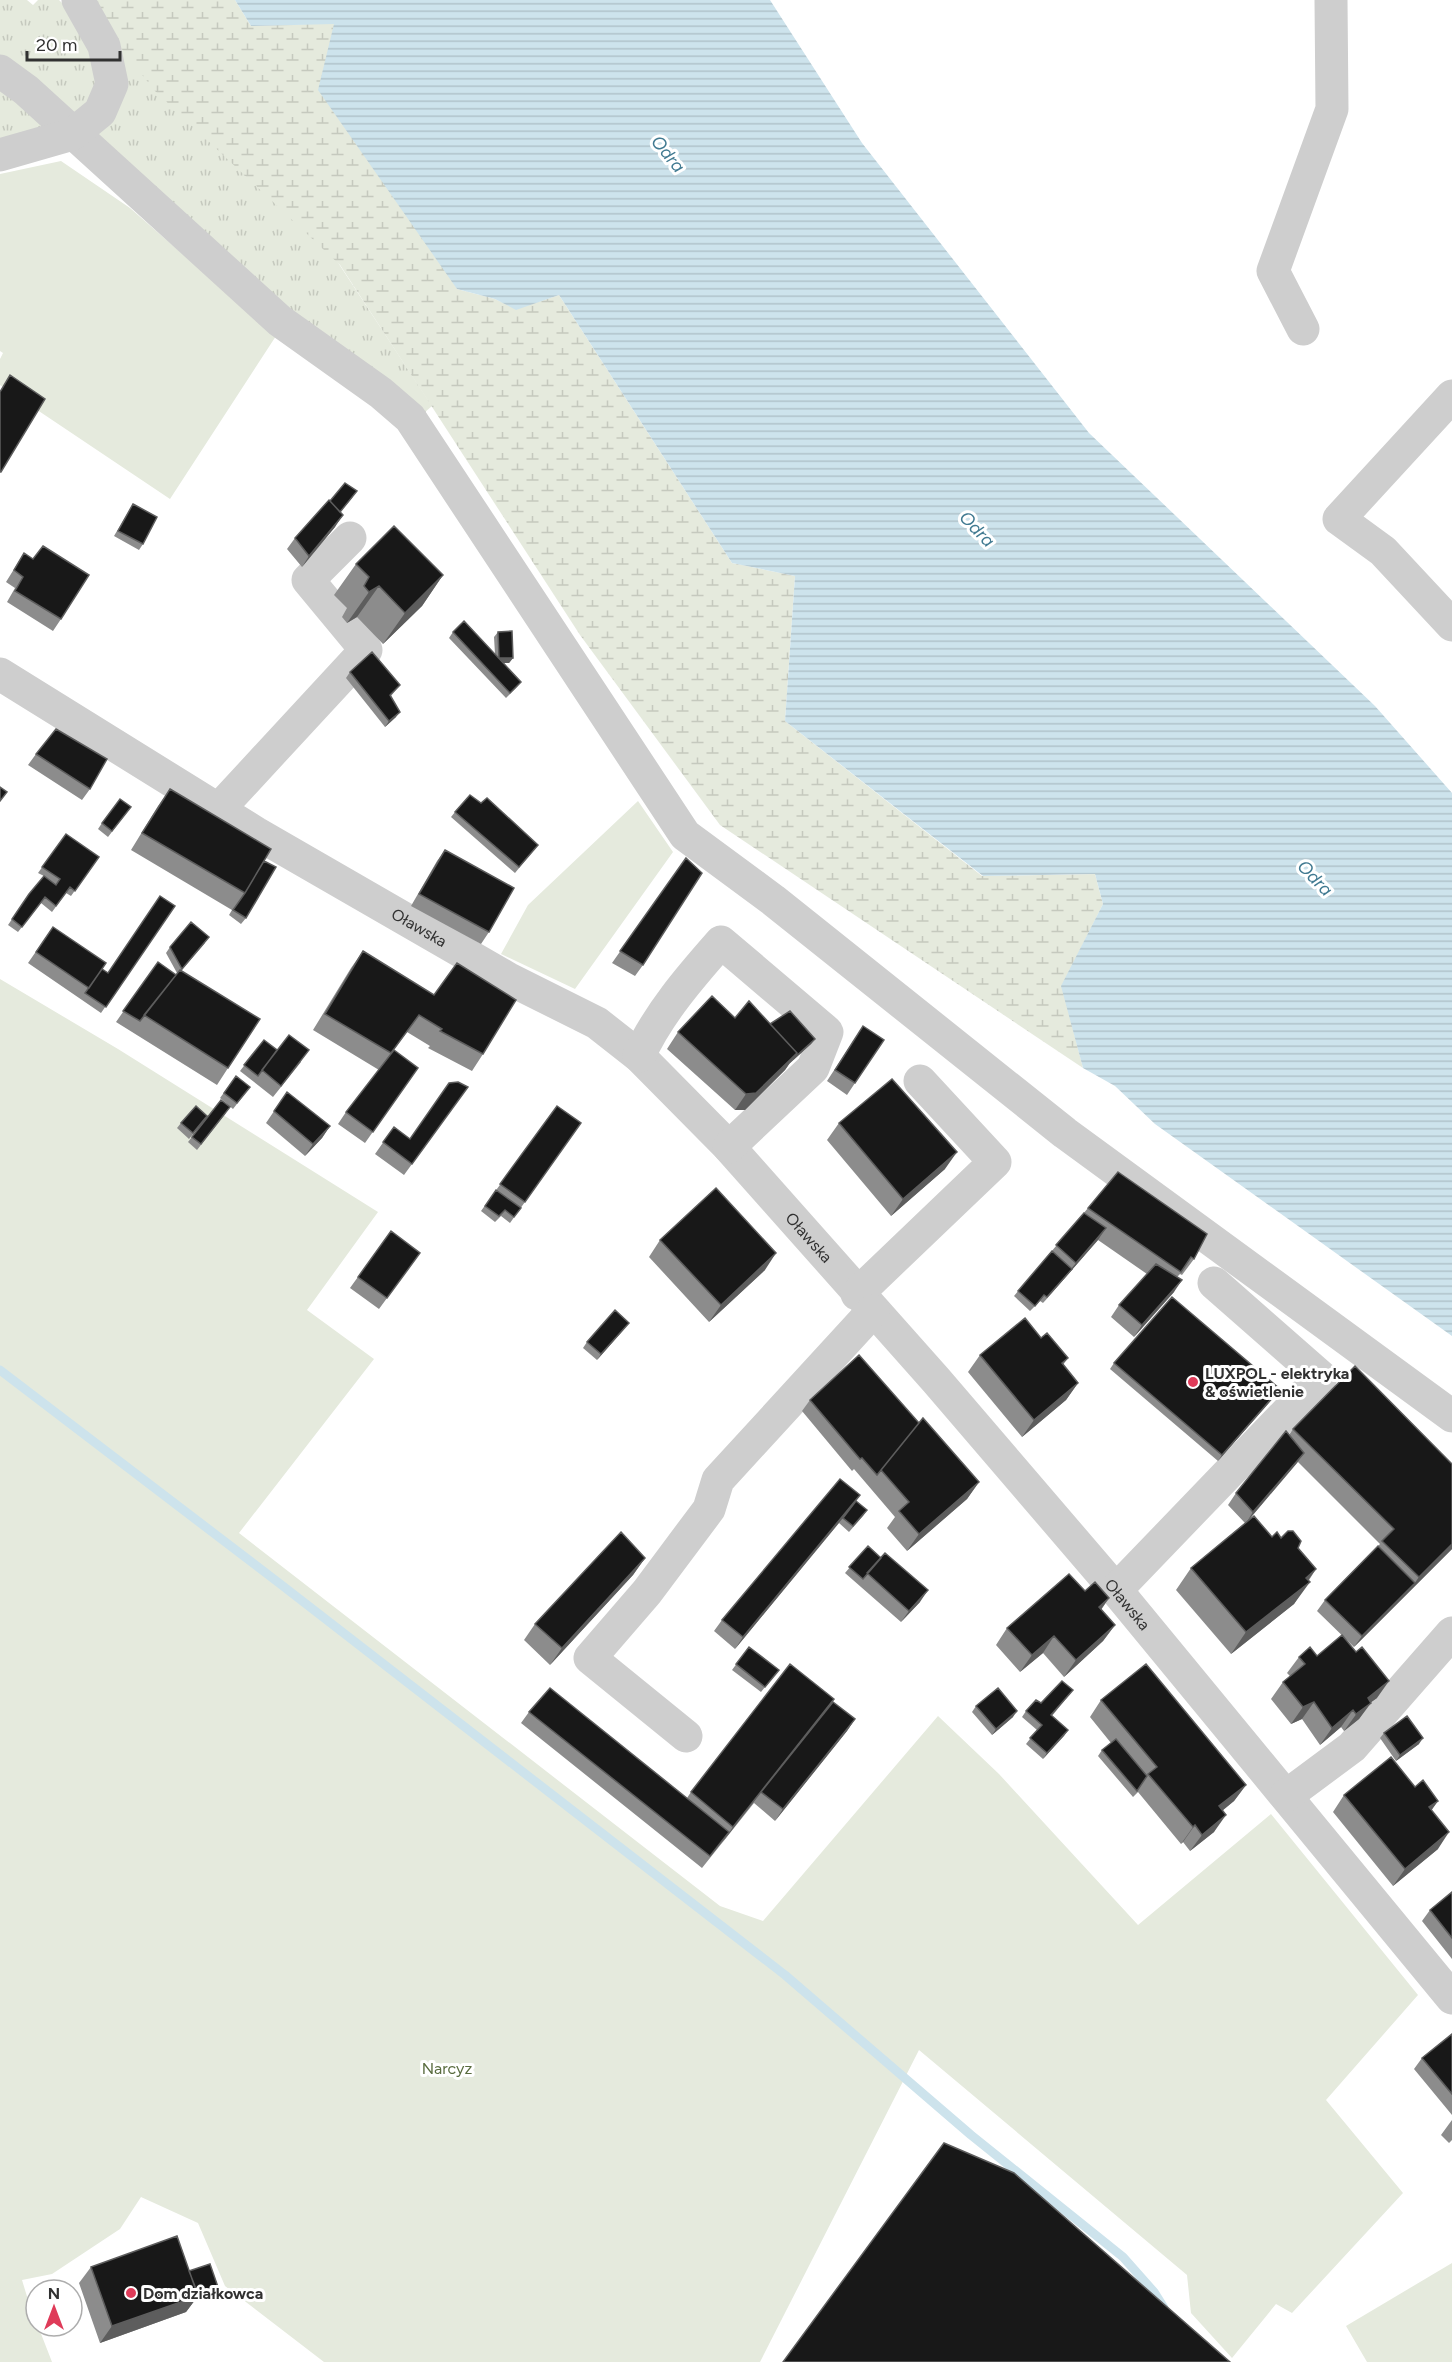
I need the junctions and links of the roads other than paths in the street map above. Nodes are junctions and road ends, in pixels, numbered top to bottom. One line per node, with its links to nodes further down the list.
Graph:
1 (78, 0): 4 (street)
2 (1331, 0): 6 (street)
3 (0, 71): 4 (street)
4 (73, 134): 5 (street); 17 (street)
5 (0, 155)
6 (1303, 329)
7 (1452, 396): 9 (street)
8 (350, 538): 11 (street)
9 (1452, 625)
10 (0, 674): 11 (street, Oławska)
11 (218, 810): 12 (street, Oławska)
12 (639, 1056): 14 (street, Oławska); 14 (street)
13 (920, 1081): 16 (street)
14 (729, 1147): 16 (street, Oławska)
15 (1214, 1282): 18 (street)
16 (865, 1303): 18 (street, Oławska); 20 (street)
17 (1452, 1416)
18 (1116, 1590): 21 (street, Oławska)
19 (1452, 1633): 21 (street)
20 (686, 1736)
21 (1286, 1796): 22 (street, Oławska)
22 (1452, 1998)

